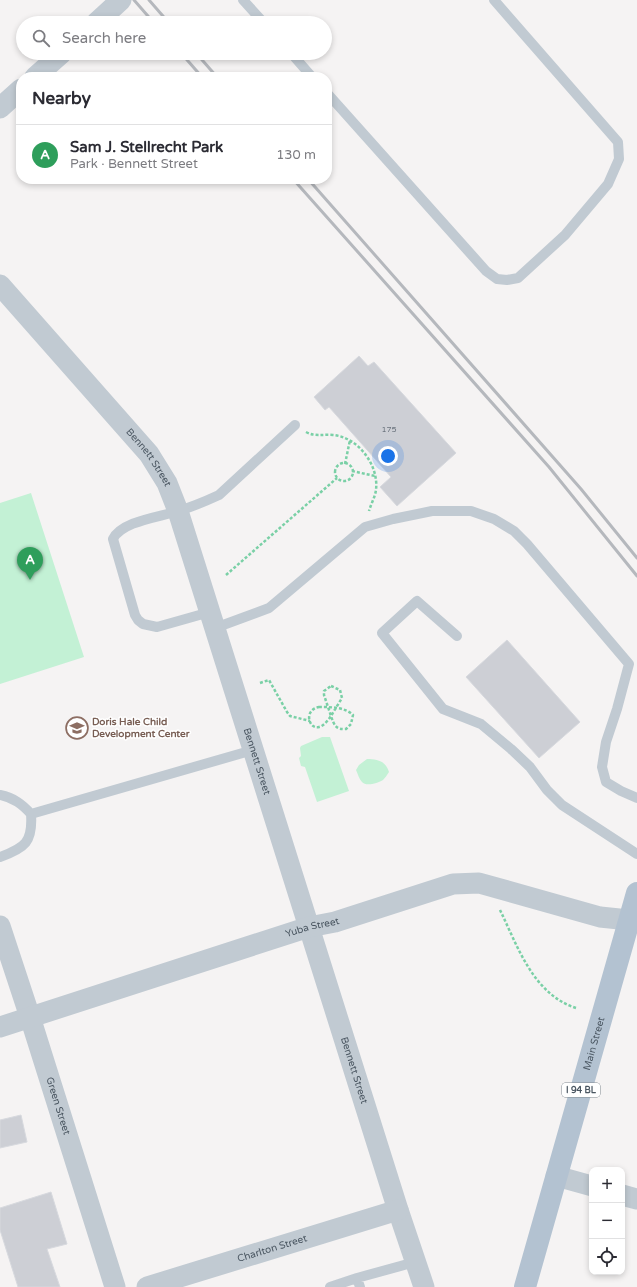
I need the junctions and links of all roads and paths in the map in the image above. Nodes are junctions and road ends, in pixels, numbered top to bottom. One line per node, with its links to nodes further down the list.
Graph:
1 (121, 0): 4 (street)
2 (243, 0): 5 (lane)
3 (494, 0): 11 (lane)
4 (104, 16)
5 (258, 16)
6 (54, 60): 8 (street)
7 (297, 60): 9 (lane)
8 (41, 72)
9 (308, 72)
10 (16, 94): 12 (street)
11 (332, 100)
12 (0, 108)
13 (0, 285): 20 (street, Bennett Street)
14 (295, 425): 15 (path); 20 (lane)
15 (350, 440): 16 (path); 18 (path)
16 (345, 464): 17 (path); 19 (path)
17 (352, 471): 18 (path); 19 (path)
18 (375, 476): 21 (path)
19 (337, 478): 22 (path)
20 (178, 511): 23 (street, Bennett Street); 23 (lane)
21 (365, 527): 23 (lane); 32 (lane)
22 (226, 575)
23 (212, 620): 30 (street, Bennett Street)
24 (457, 636): 34 (lane)
25 (260, 683): 29 (path)
26 (328, 707): 27 (path); 27 (path); 28 (path); 29 (path)
27 (336, 708): 28 (path); 28 (path)
28 (331, 716): 29 (path)
29 (310, 721)
30 (253, 750): 33 (lane); 40 (street, Bennett Street)
31 (0, 795): 33 (lane)
32 (637, 798)
33 (31, 814): 35 (lane)
34 (637, 854)
35 (0, 856)
36 (637, 893): 38 (main road, Main Street / I 94 BL)
37 (498, 907): 41 (path)
38 (629, 920): 40 (street, Yuba Street); 44 (main road, Main Street / I 94 BL)
39 (0, 926): 42 (street, Green Street)
40 (309, 927): 42 (street, Yuba Street); 48 (street, Bennett Street)
41 (576, 1008)
42 (30, 1017): 43 (street, Yuba Street); 51 (street, Green Street)
43 (0, 1026)
44 (556, 1176): 45 (street); 55 (main road, Main Street / I 94 BL)
45 (589, 1185)
46 (625, 1196): 47 (street)
47 (637, 1199)
48 (398, 1210): 49 (street, Bennett Street); 52 (street, Charlton Street)
49 (415, 1262): 50 (lane); 54 (street, Bennett Street)
50 (359, 1283): 53 (lane)
51 (115, 1287)
52 (147, 1287)
53 (330, 1287)
54 (424, 1287)
55 (525, 1287)

